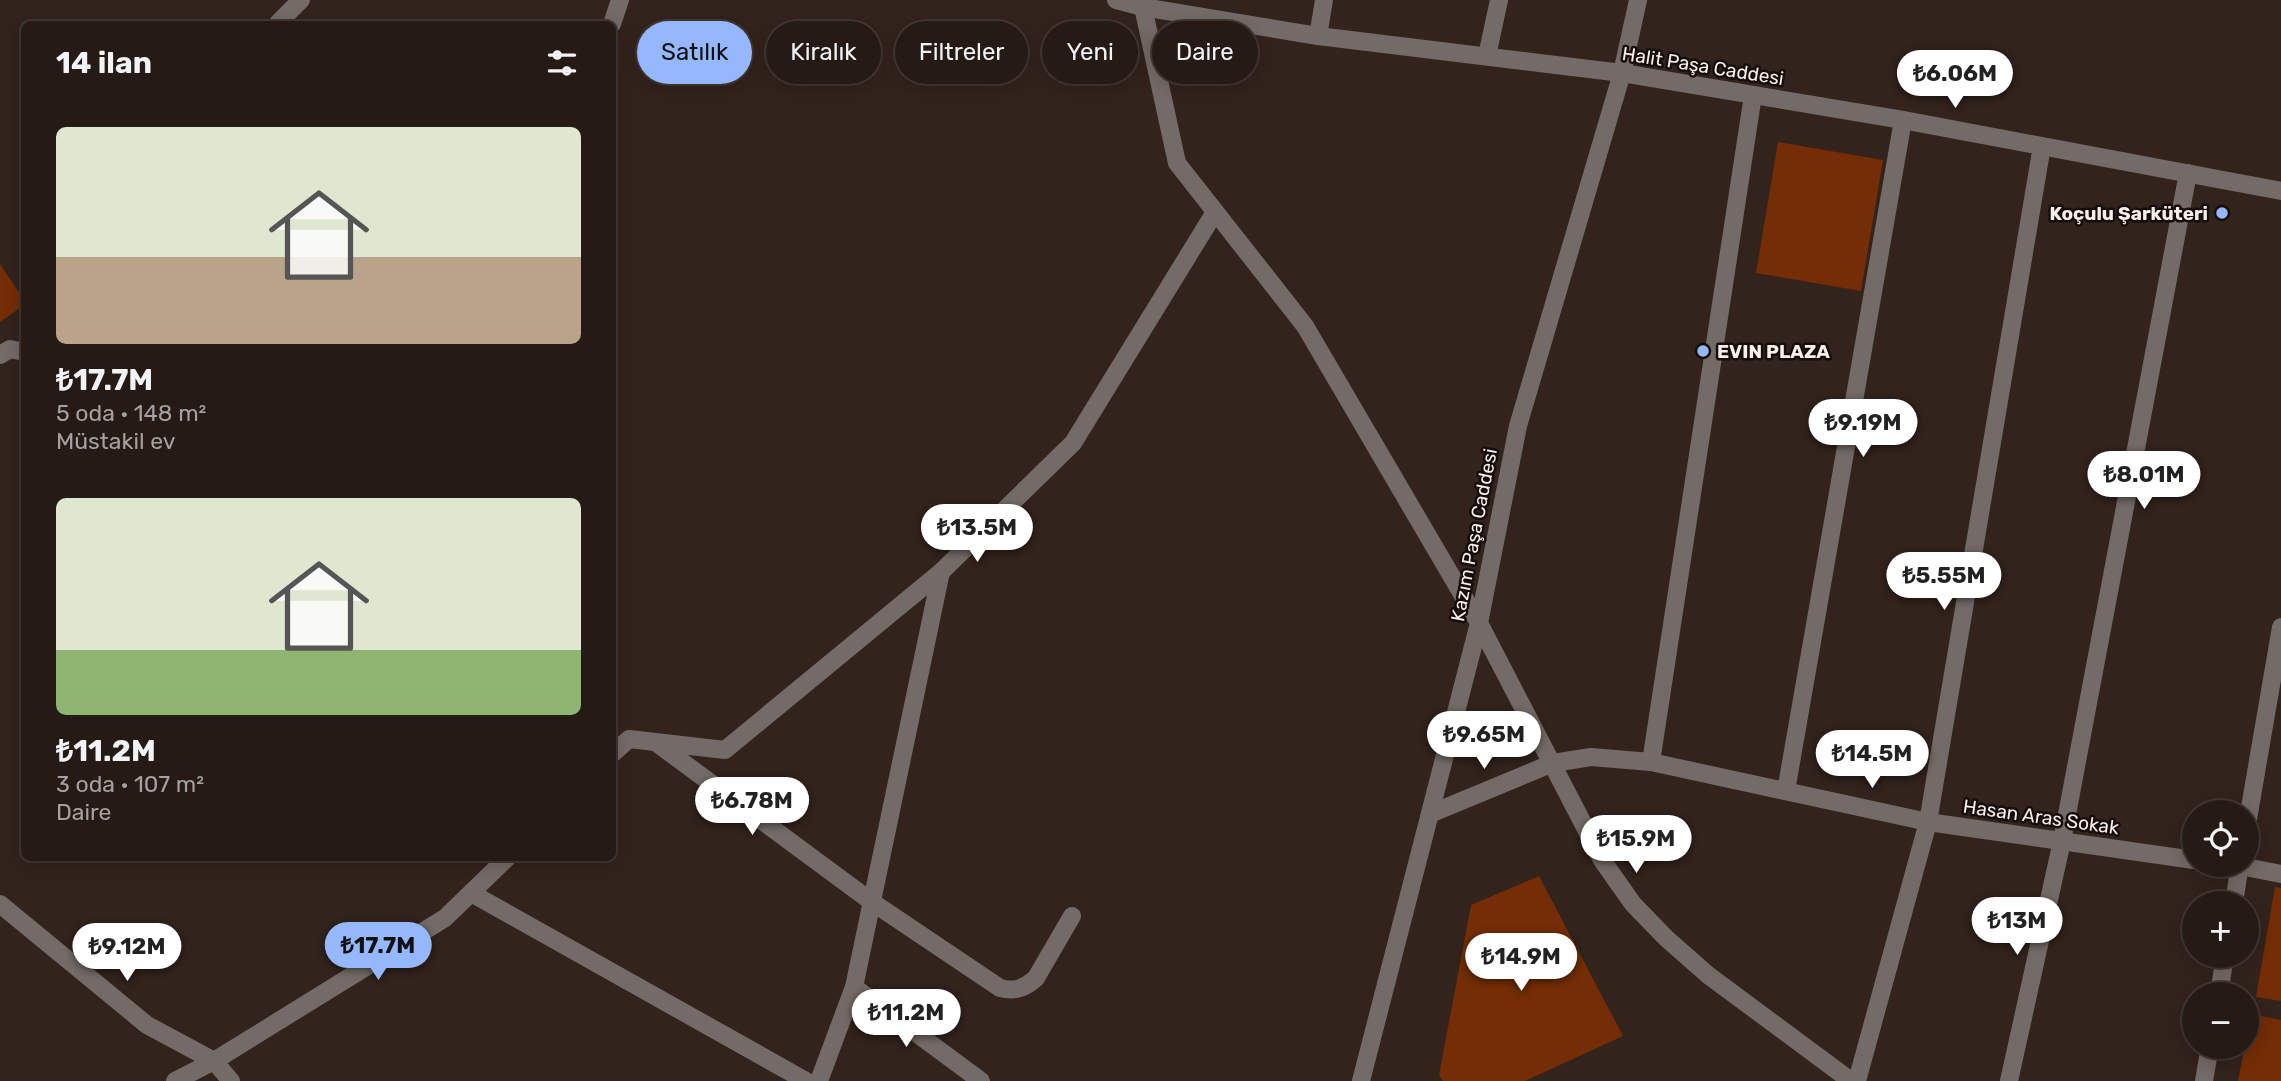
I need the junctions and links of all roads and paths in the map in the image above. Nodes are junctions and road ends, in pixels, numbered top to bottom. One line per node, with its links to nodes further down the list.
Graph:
1 (301, 0): 8 (street)
2 (620, 0): 9 (street)
3 (1115, 0): 7 (street, Halit Paşa Caddesi)
4 (1324, 0): 10 (street)
5 (1499, 0): 11 (street)
6 (1638, 0): 12 (street, Kazım Paşa Caddesi)
7 (1143, 4): 10 (street, Halit Paşa Caddesi); 18 (street)
8 (280, 21)
9 (612, 21)
10 (1318, 36): 11 (street, Halit Paşa Caddesi)
11 (1487, 56): 12 (street, Halit Paşa Caddesi)
12 (1622, 73): 13 (street, Halit Paşa Caddesi); 22 (street, Kazım Paşa Caddesi)
13 (1753, 95): 14 (street, Halit Paşa Caddesi); 26 (street)
14 (1903, 120): 15 (street, Halit Paşa Caddesi); 28 (street)
15 (2042, 146): 16 (street, Halit Paşa Caddesi); 31 (street)
16 (2189, 173): 17 (street, Halit Paşa Caddesi); 32 (street)
17 (2281, 191)
18 (1215, 212): 21 (street); 22 (street)
19 (21, 351): 20 (street)
20 (0, 355)
21 (941, 572): 24 (street); 38 (street)
22 (1479, 623): 27 (street); 30 (street, Kazım Paşa Caddesi)
23 (2281, 627): 29 (street)
24 (655, 742): 25 (street); 38 (street)
25 (616, 750)
26 (1651, 762): 27 (street, Hasan Aras Sokak); 28 (street, Hasan Aras Sokak)
27 (1553, 763): 30 (street, Hasan Aras Sokak); 50 (street)
28 (1786, 791): 31 (street, Hasan Aras Sokak)
29 (2251, 800)
30 (1430, 814): 49 (street, Kazım Paşa Caddesi)
31 (1928, 822): 32 (street, Hasan Aras Sokak); 51 (street)
32 (2062, 841): 33 (street, Hasan Aras Sokak); 52 (street)
33 (2182, 858)
34 (504, 861): 37 (street)
35 (2259, 870): 36 (street)
36 (2281, 874)
37 (471, 893): 43 (street); 46 (street)
38 (872, 902): 40 (street); 41 (street)
39 (0, 904): 43 (street)
40 (1072, 916)
41 (854, 987): 47 (street); 48 (street)
42 (2208, 1059): 53 (street)
43 (214, 1061): 44 (street); 45 (street)
44 (175, 1081)
45 (231, 1081)
46 (806, 1081)
47 (819, 1081)
48 (981, 1081)
49 (1361, 1081)
50 (1852, 1081)
51 (1857, 1081)
52 (2009, 1081)
53 (2204, 1081)

